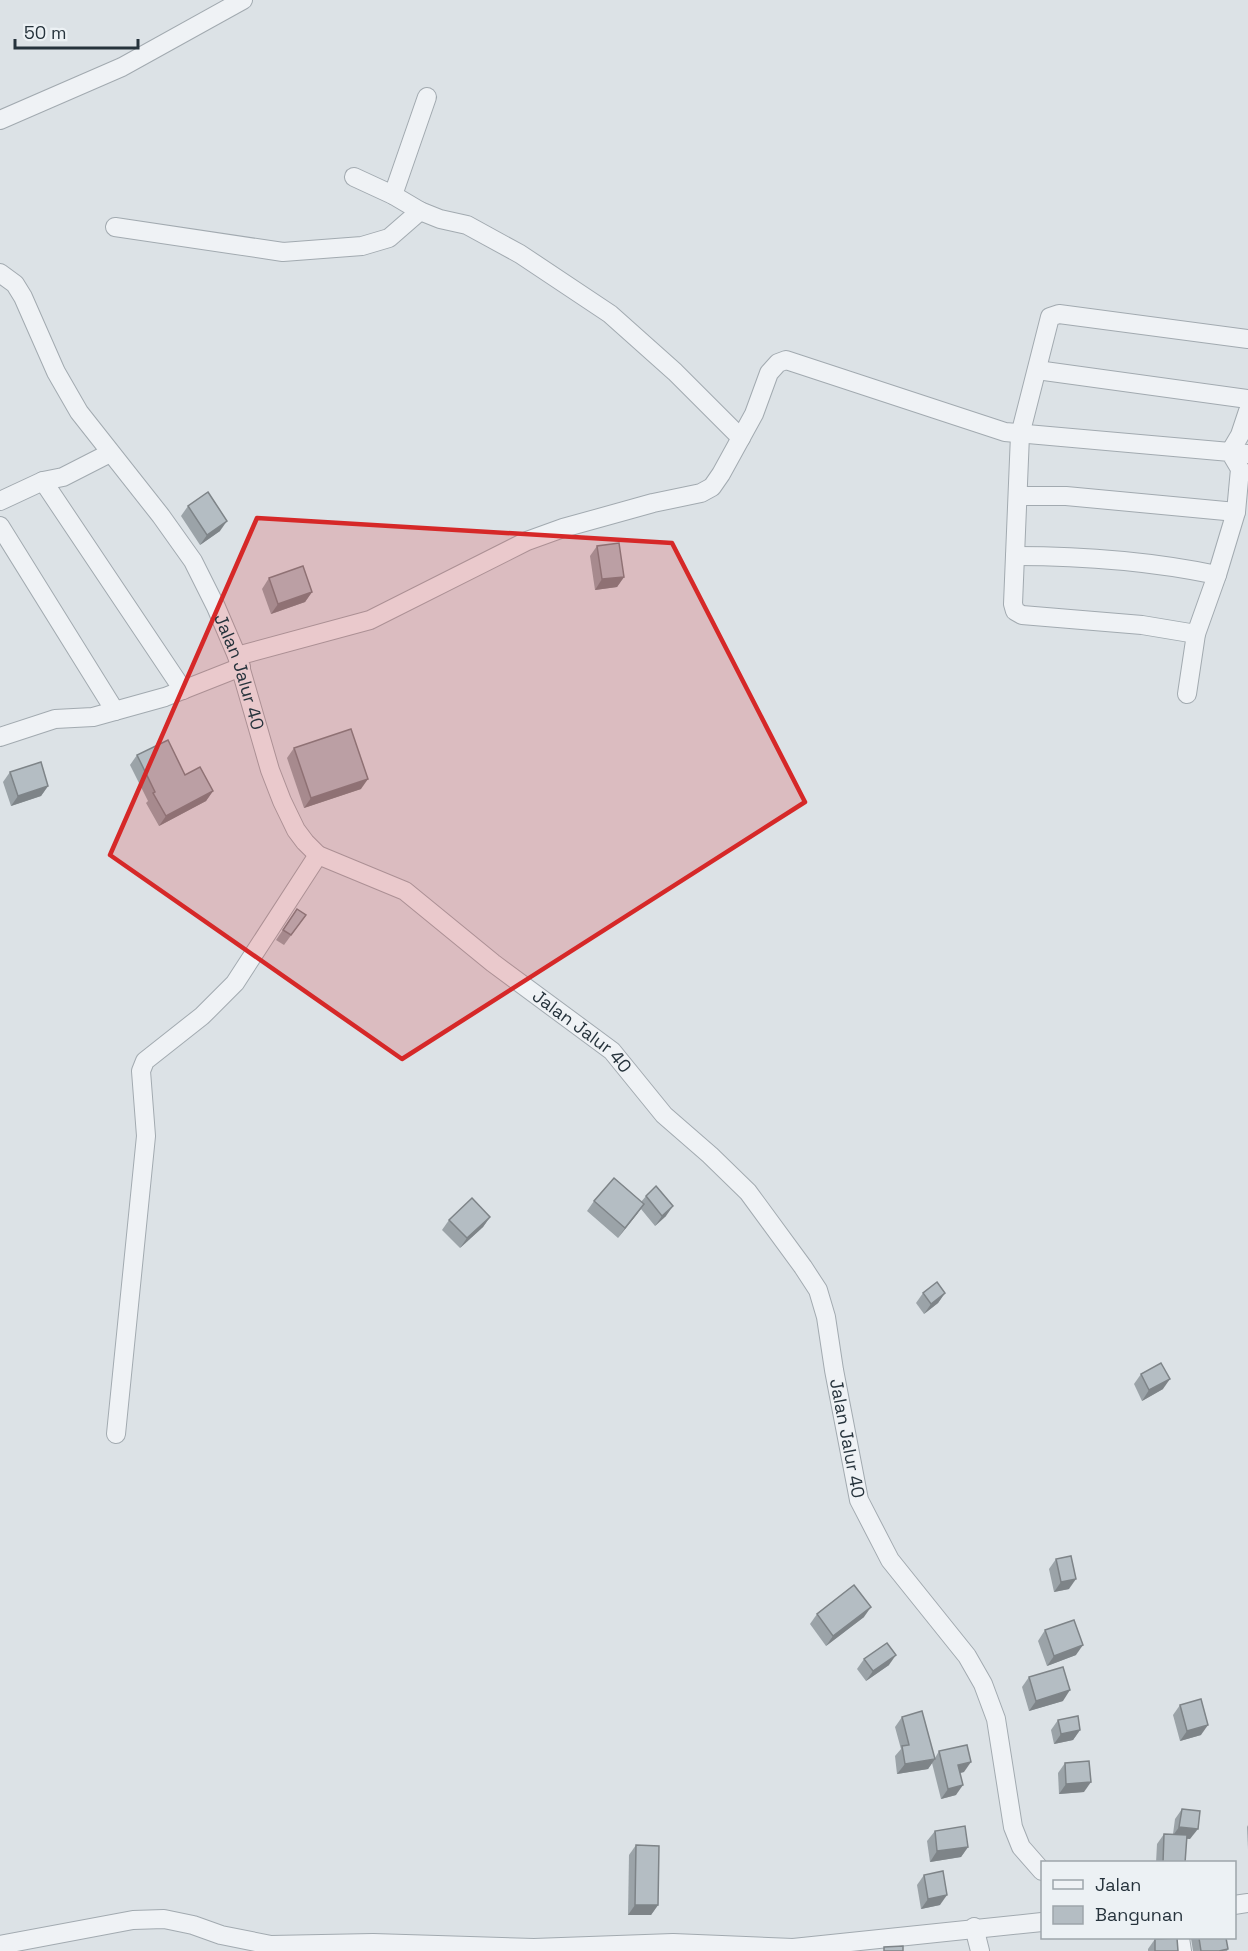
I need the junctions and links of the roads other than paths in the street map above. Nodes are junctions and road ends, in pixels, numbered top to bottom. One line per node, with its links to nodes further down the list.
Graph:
1 (243, 0): 3 (street)
2 (427, 97): 5 (street)
3 (0, 120)
4 (354, 177): 5 (street)
5 (393, 195): 6 (street)
6 (420, 211): 7 (street); 14 (street)
7 (115, 227)
8 (0, 273): 15 (street, Jalan Jalur 40)
9 (1248, 339): 10 (street)
10 (1037, 370): 11 (street); 13 (street)
11 (1248, 399)
12 (1248, 411): 16 (street)
13 (1020, 435): 14 (street); 16 (street); 18 (street)
14 (741, 438): 25 (street)
15 (110, 453): 17 (street); 25 (street, Jalan Jalur 40)
16 (1239, 453): 20 (street)
17 (43, 481): 19 (street); 26 (street)
18 (1017, 496): 20 (street); 22 (street)
19 (0, 501)
20 (1236, 512): 23 (street)
21 (0, 526): 28 (street)
22 (1015, 556): 23 (street); 24 (street)
23 (1217, 575): 24 (street)
24 (1196, 634): 27 (street)
25 (239, 661): 26 (street); 30 (street, Jalan Jalur 40)
26 (183, 690): 28 (street)
27 (1187, 694)
28 (114, 711): 29 (street)
29 (0, 737)
30 (318, 855): 31 (street); 32 (street, Jalan Jalur 40)
31 (116, 1434)
32 (1041, 1870)
33 (1041, 1922): 34 (street)
34 (974, 1927): 35 (street); 36 (street)
35 (0, 1945)
36 (980, 1951)

